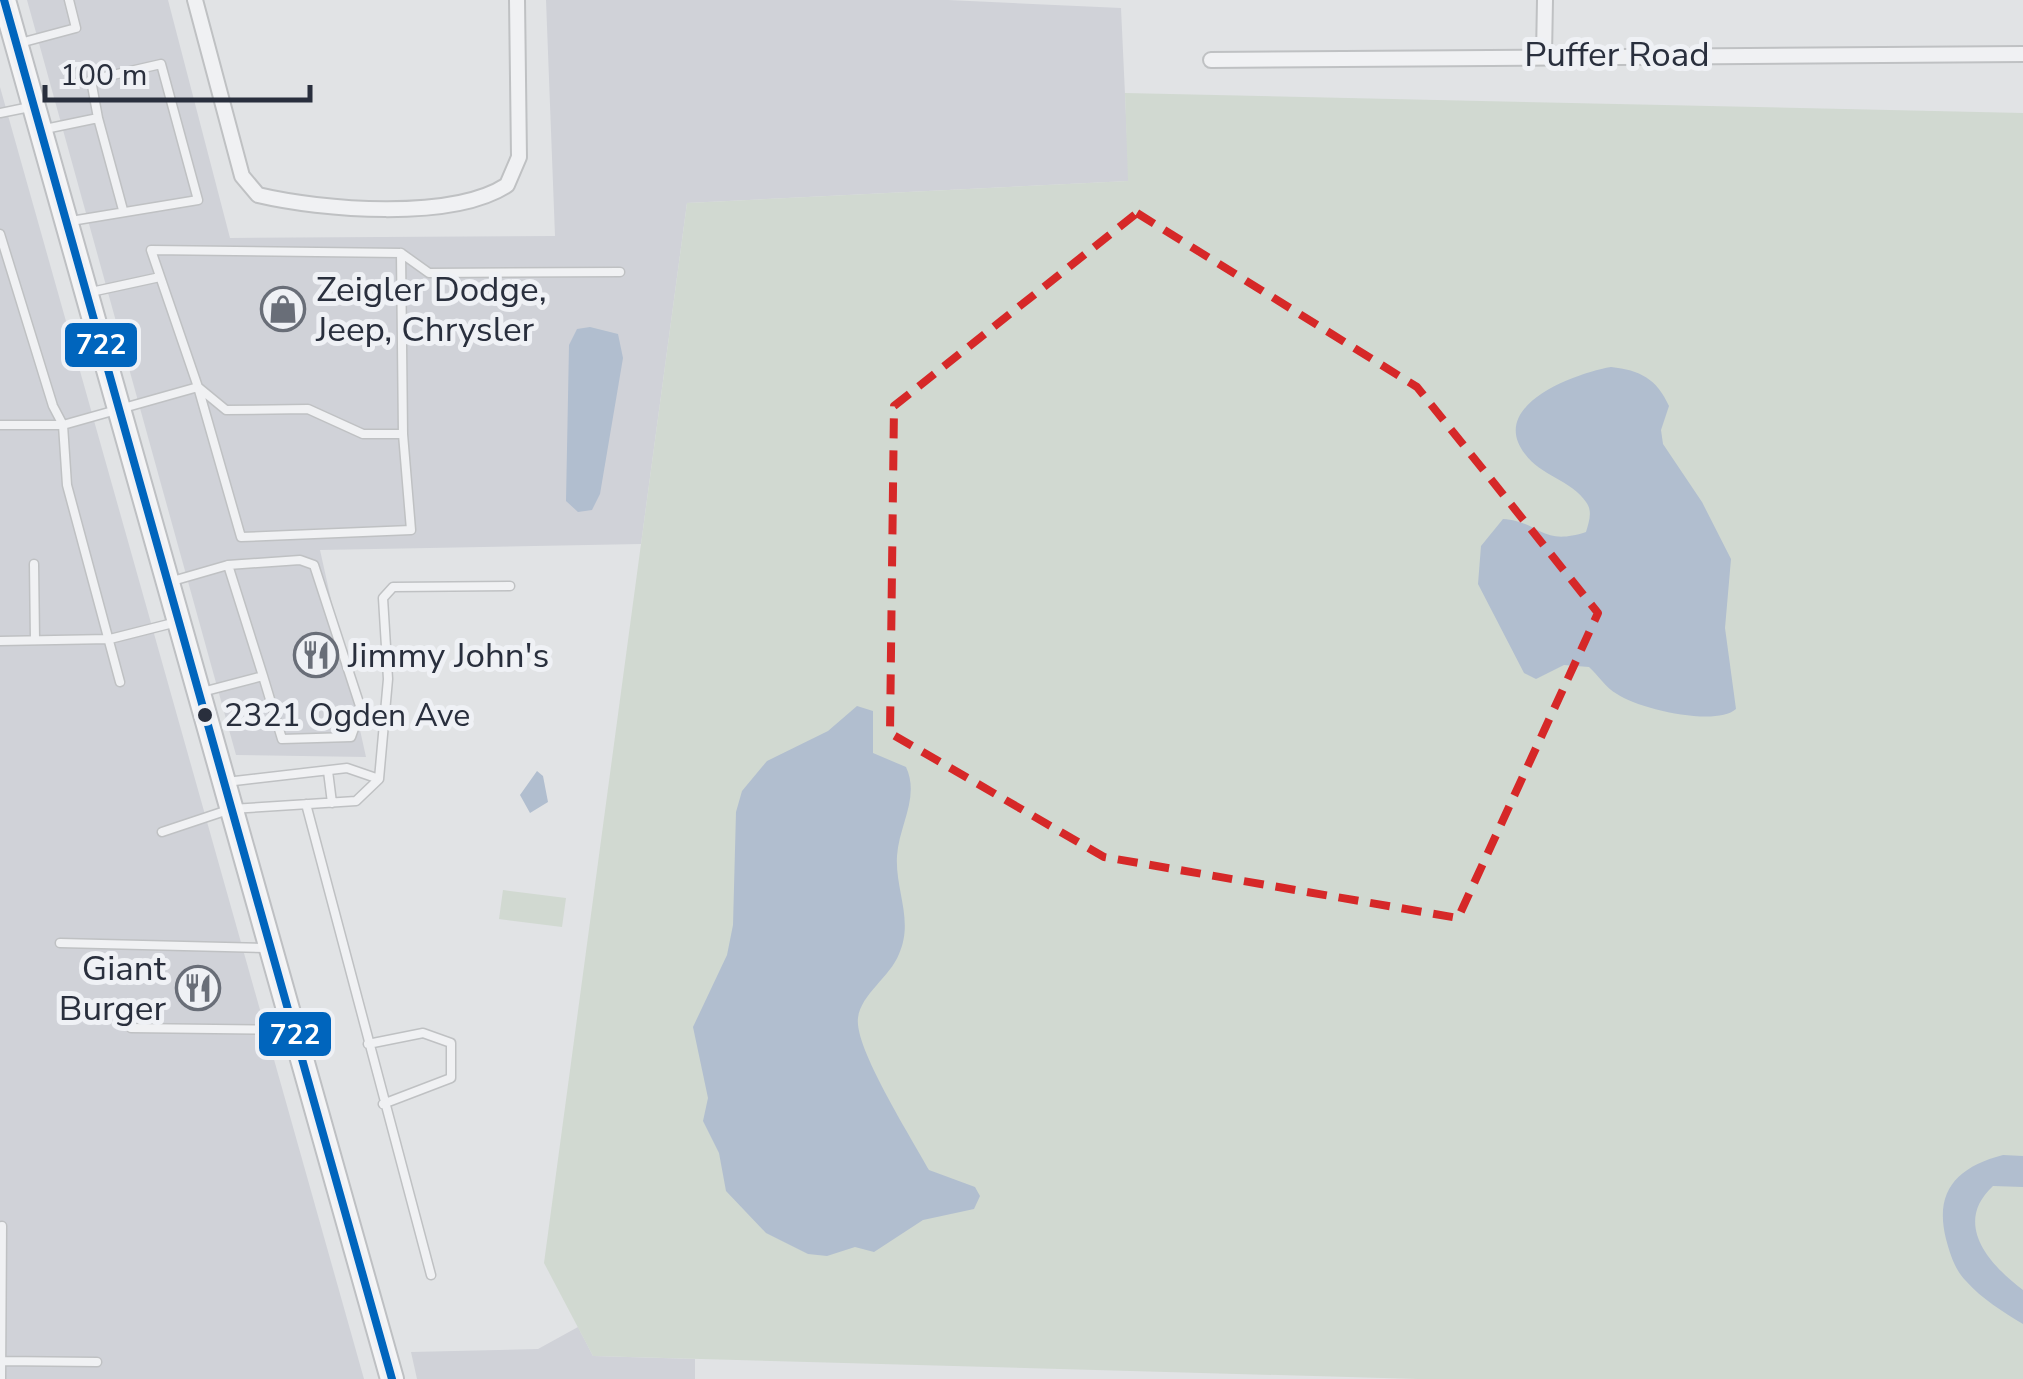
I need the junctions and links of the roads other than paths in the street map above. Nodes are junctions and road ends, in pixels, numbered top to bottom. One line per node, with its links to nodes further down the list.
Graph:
1 (69, 0): 6 (lane)
2 (195, 0): 3 (street)
3 (517, 0)
4 (1544, 0): 8 (street)
5 (4, 13): 6 (main road)
6 (16, 44): 10 (main road)
7 (2023, 54): 8 (street, Puffer Road)
8 (1544, 55): 9 (street, Puffer Road)
9 (1211, 60)
10 (34, 106): 11 (lane); 13 (main road)
11 (0, 113)
12 (98, 118): 13 (lane); 14 (lane); 14 (lane)
13 (40, 130): 15 (main road)
14 (123, 210): 15 (lane)
15 (66, 222): 20 (main road)
16 (0, 234): 24 (lane)
17 (401, 253): 18 (lane); 19 (lane); 25 (lane)
18 (620, 272)
19 (160, 276): 20 (lane); 21 (lane)
20 (86, 294): 22 (main road)
21 (198, 387): 22 (lane); 25 (lane); 25 (lane)
22 (118, 410): 24 (lane); 28 (main road)
23 (0, 425): 24 (lane)
24 (63, 425): 31 (lane)
25 (403, 434)
26 (34, 564): 33 (lane)
27 (228, 565): 28 (lane); 34 (lane); 34 (lane)
28 (167, 582): 30 (main road)
29 (510, 586): 38 (lane)
30 (178, 622): 31 (lane); 36 (main road)
31 (110, 639): 33 (lane); 35 (lane)
32 (0, 640): 33 (lane)
33 (35, 640)
34 (263, 676): 36 (lane)
35 (120, 682)
36 (198, 693): 39 (main road)
37 (328, 770): 38 (lane); 39 (lane); 40 (lane)
38 (379, 778): 40 (lane)
39 (223, 782): 42 (main road)
40 (332, 802): 41 (lane)
41 (306, 804): 42 (lane); 48 (lane)
42 (231, 809): 43 (lane); 45 (main road)
43 (162, 832)
44 (60, 942): 45 (lane)
45 (270, 949): 47 (main road)
46 (131, 1028): 47 (lane)
47 (294, 1030): 55 (main road)
48 (368, 1044): 49 (lane); 49 (lane)
49 (383, 1104): 51 (lane)
50 (2, 1226): 52 (lane)
51 (431, 1275)
52 (1, 1362): 53 (lane); 54 (lane)
53 (97, 1362)
54 (1, 1379)
55 (392, 1379)

